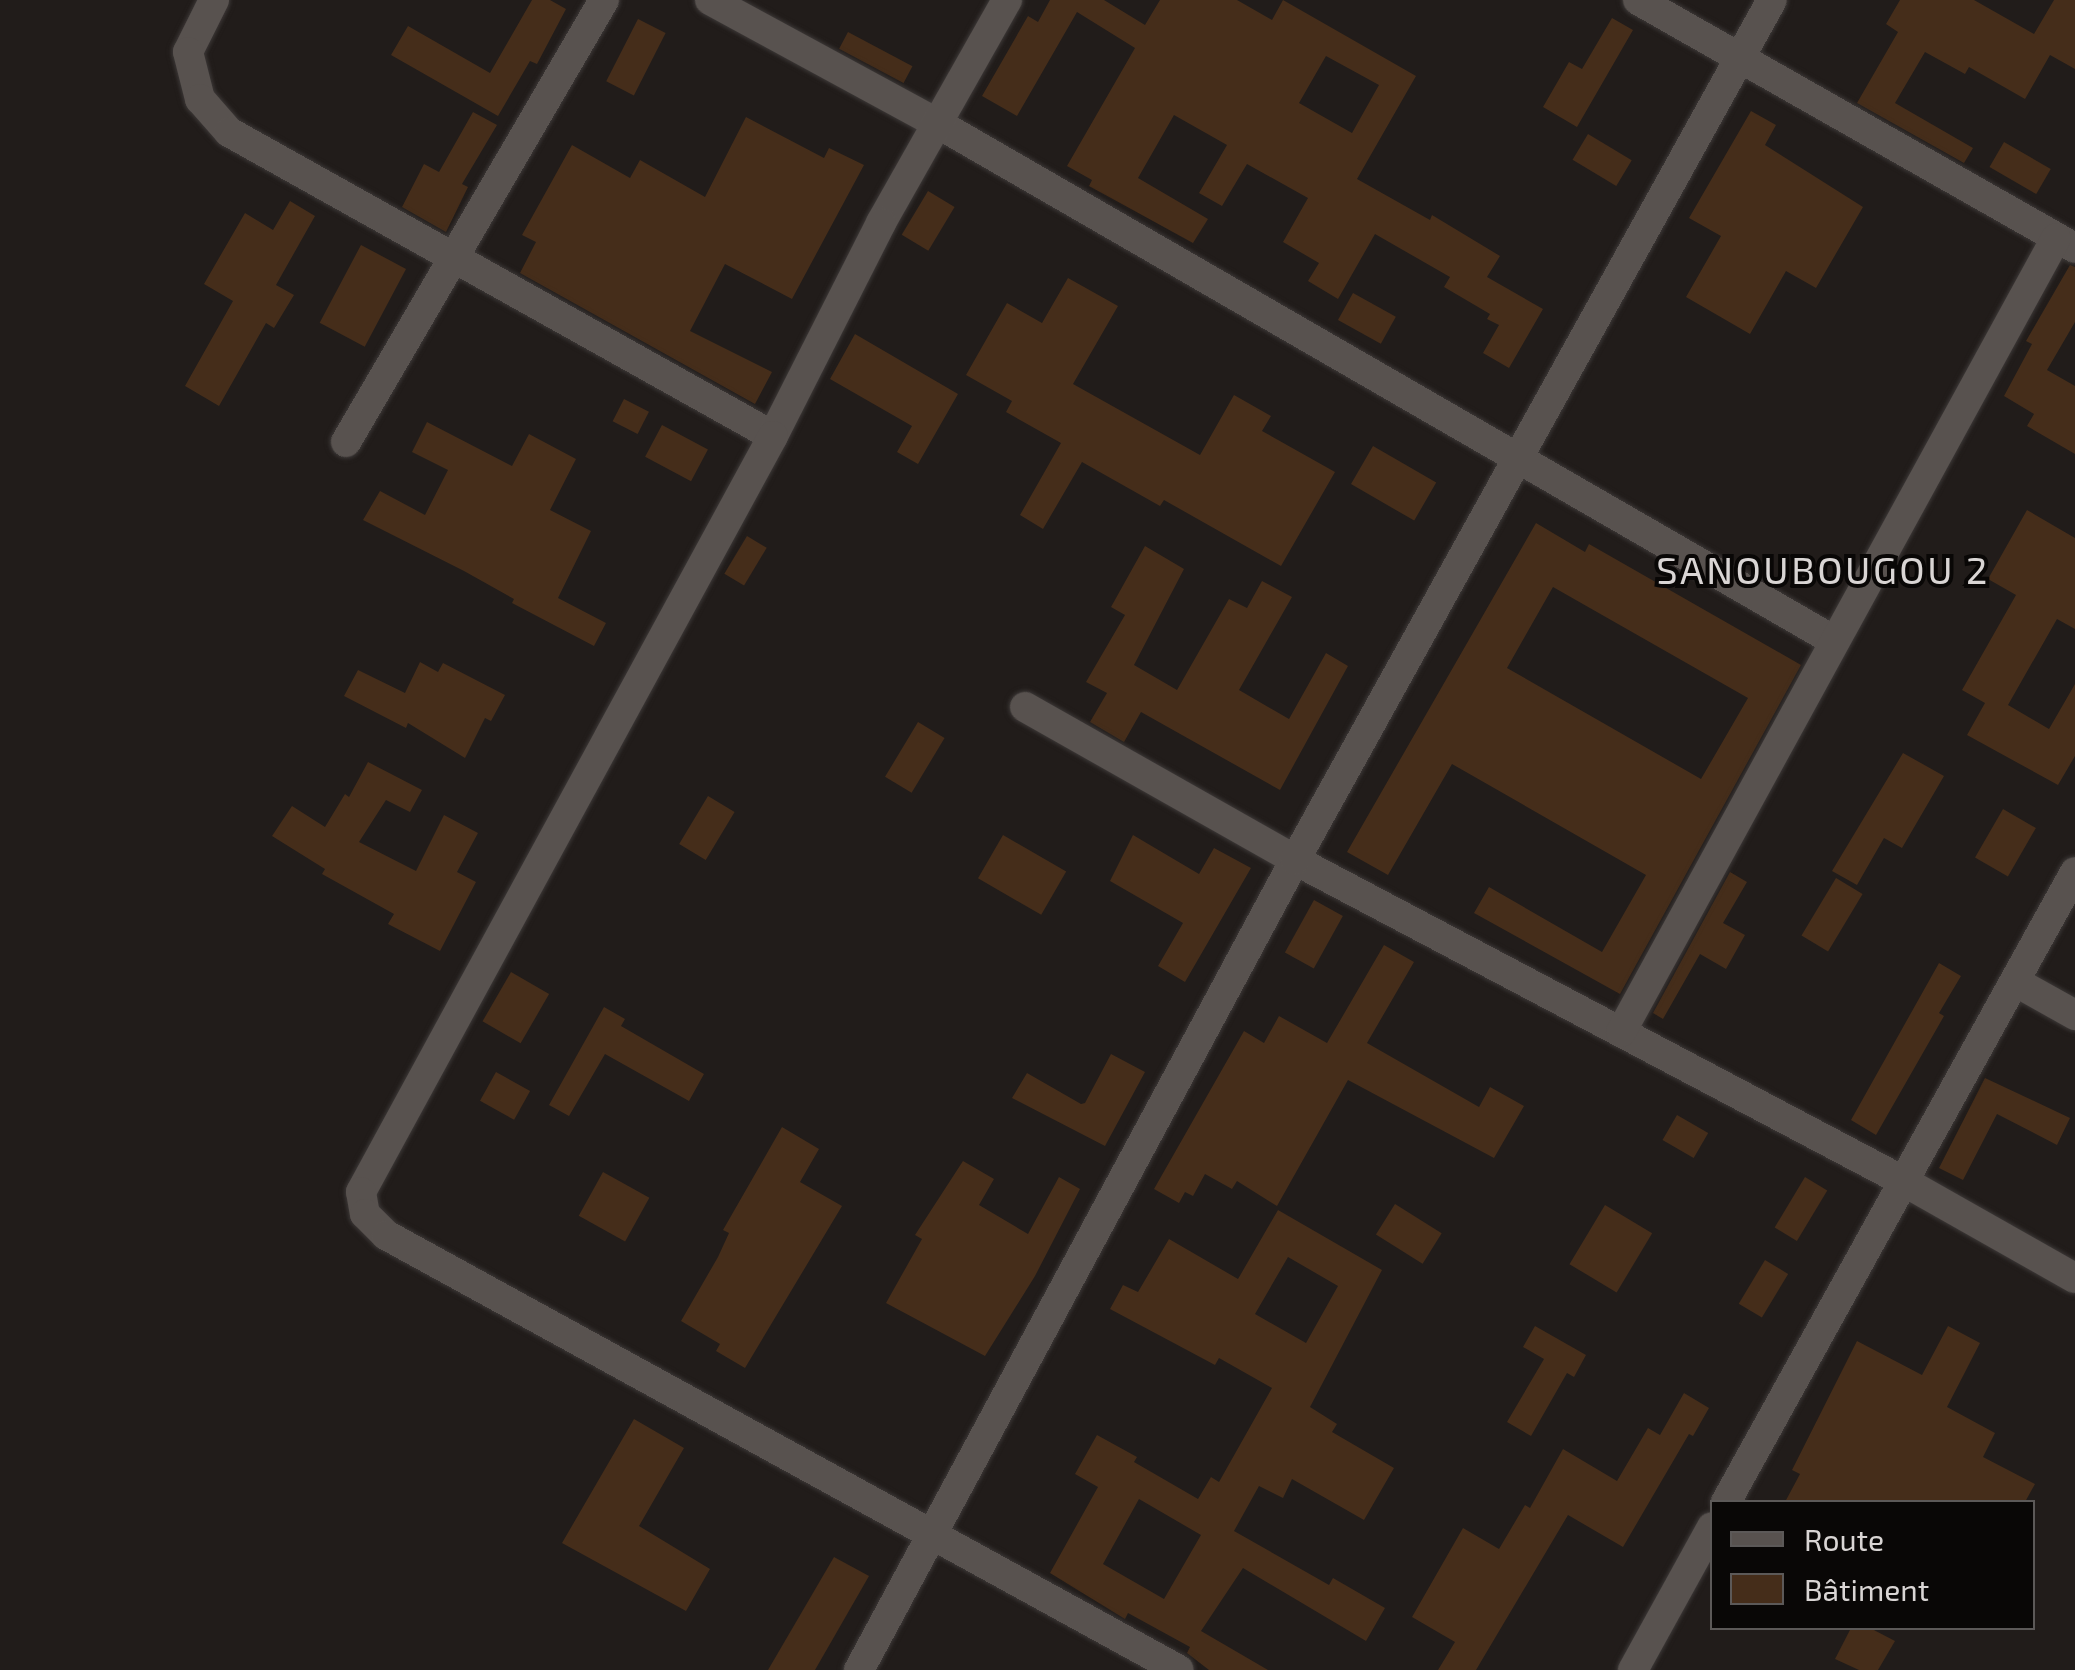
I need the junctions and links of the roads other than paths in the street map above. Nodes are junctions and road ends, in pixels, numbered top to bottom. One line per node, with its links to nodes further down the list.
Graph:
1 (214, 0): 10 (street)
2 (604, 0): 10 (street)
3 (710, 0): 8 (street)
4 (1007, 0): 8 (street)
5 (1638, 0): 7 (street)
6 (1772, 0): 7 (street)
7 (1739, 59): 9 (street); 13 (street)
8 (937, 123): 11 (street); 13 (street)
9 (2065, 243): 14 (street)
10 (457, 258): 11 (street); 12 (street)
11 (773, 436): 25 (street)
12 (346, 442)
13 (1517, 459): 14 (street); 16 (street)
14 (1833, 640): 20 (street)
15 (1025, 707): 16 (street)
16 (1295, 860): 20 (street); 25 (street)
17 (2075, 872): 18 (street)
18 (2016, 982): 19 (street); 21 (street)
19 (2075, 1015)
20 (1621, 1032): 21 (street)
21 (1906, 1182): 22 (street); 23 (street)
22 (2075, 1278)
23 (1727, 1500)
24 (1710, 1531): 28 (street)
25 (931, 1532): 26 (street); 27 (street)
26 (858, 1670)
27 (1179, 1670)
28 (1633, 1670)

